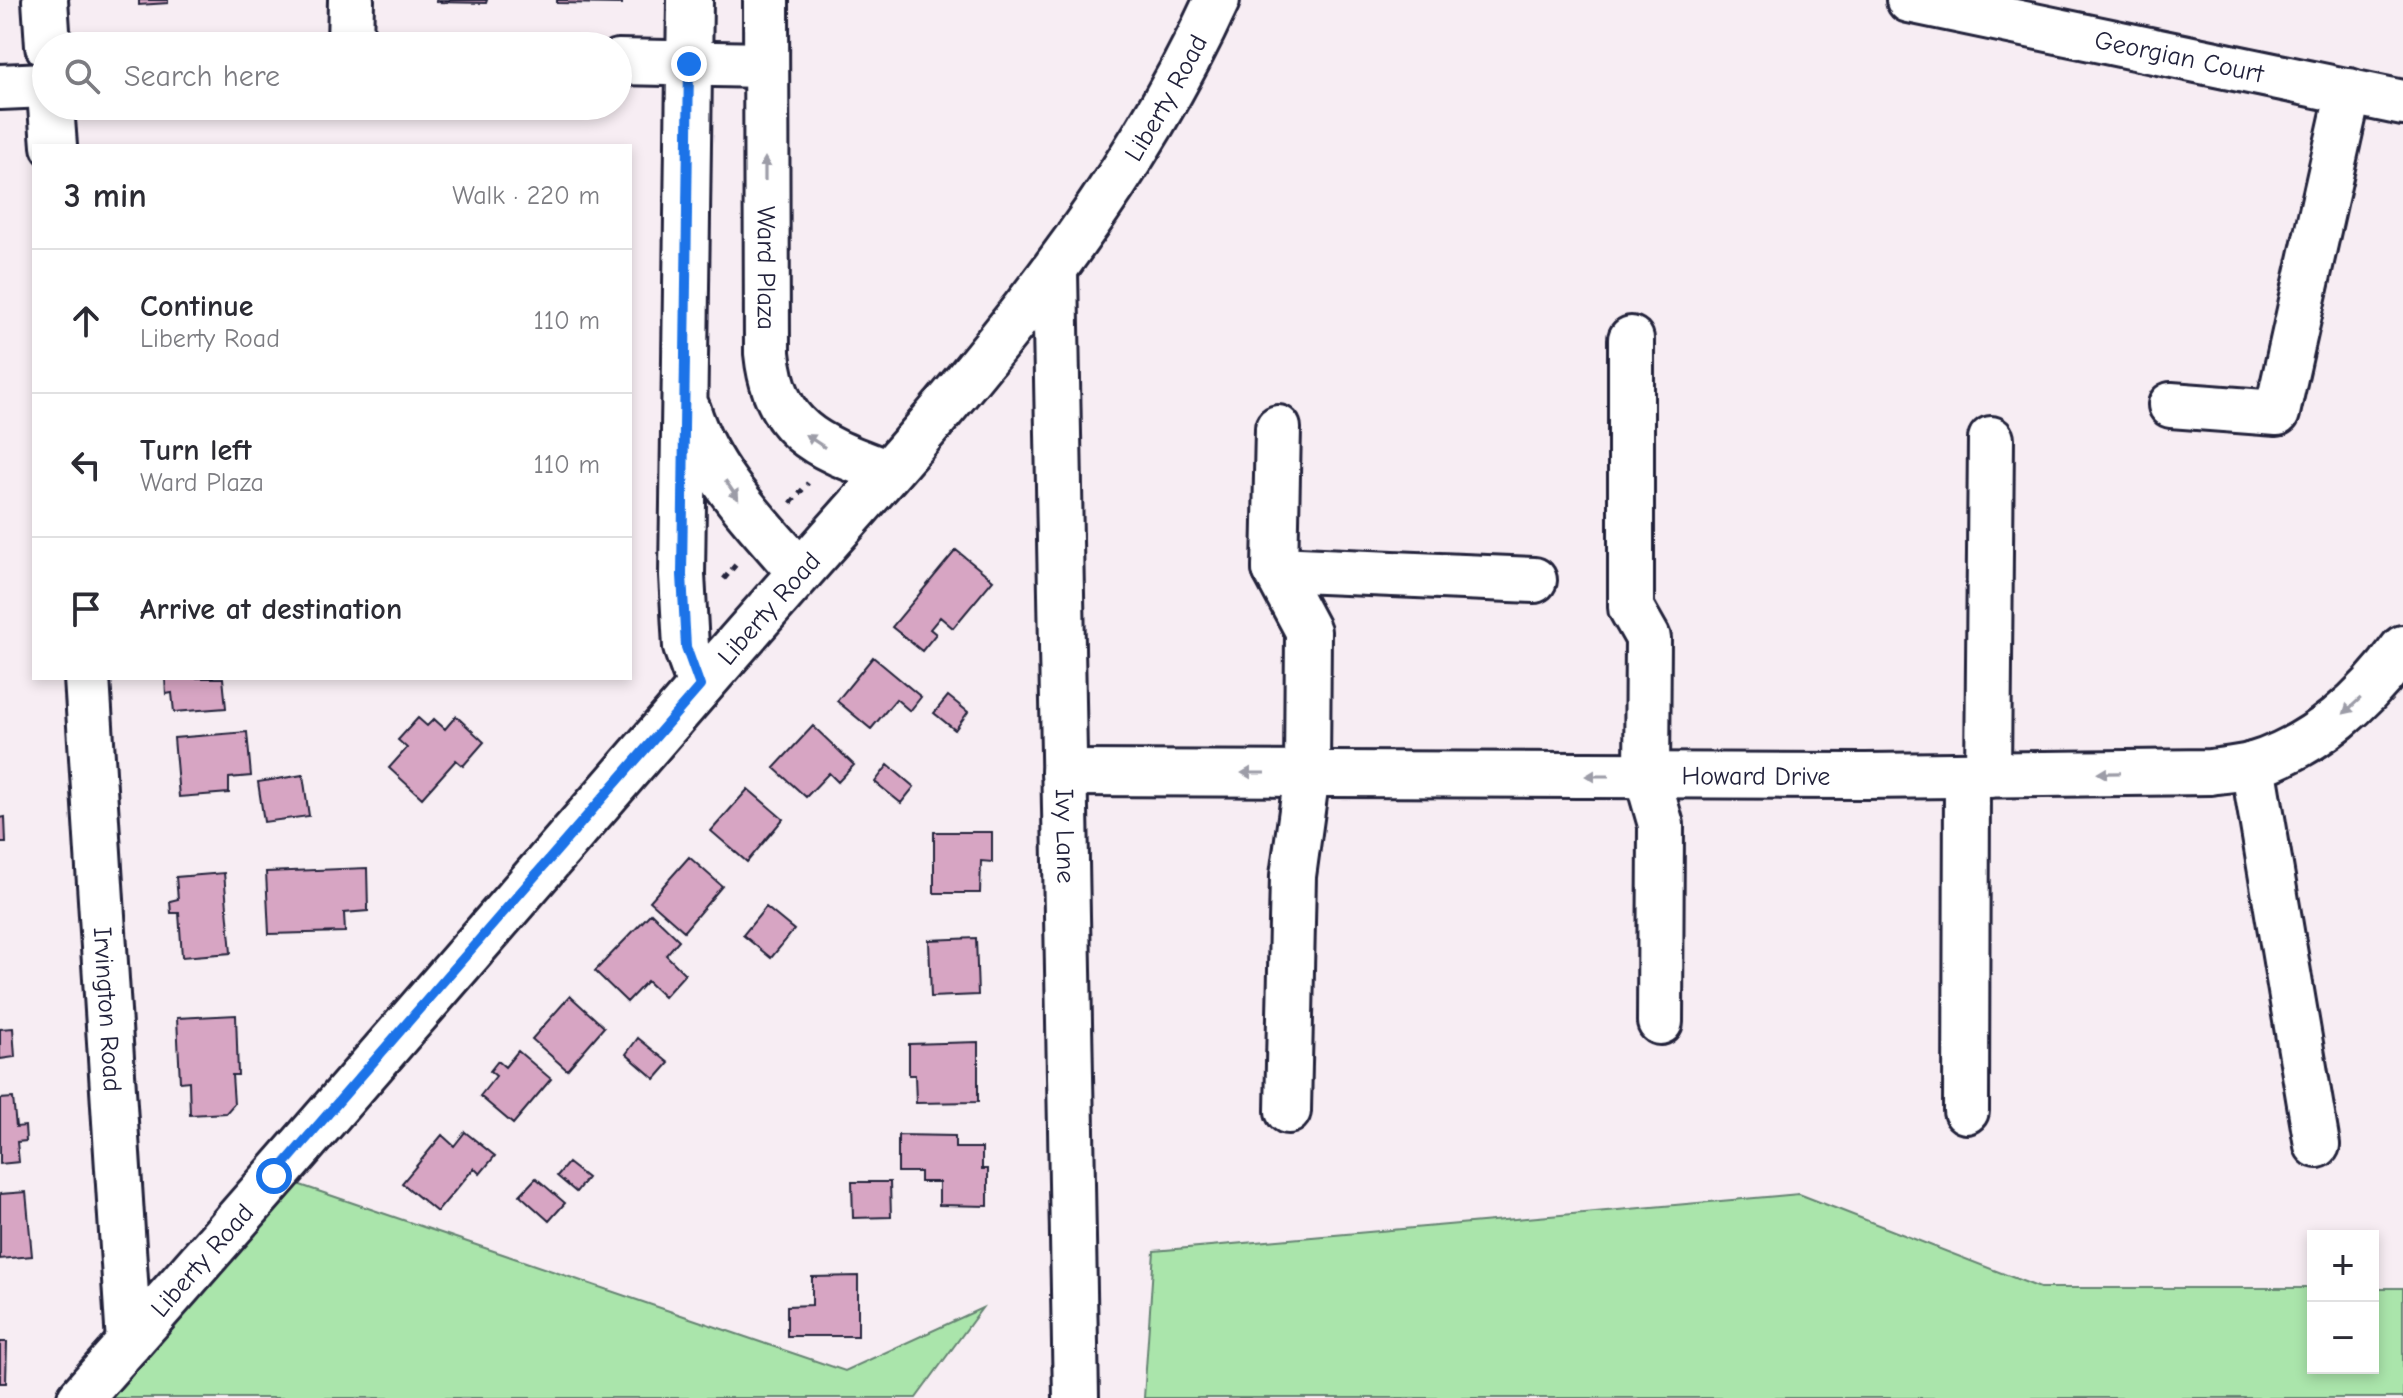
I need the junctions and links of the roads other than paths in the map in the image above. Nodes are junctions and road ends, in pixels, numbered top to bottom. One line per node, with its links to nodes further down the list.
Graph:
1 (45, 0): 8 (street)
2 (351, 0): 9 (street)
3 (690, 0): 11 (street)
4 (766, 0): 12 (street, Ward Plaza)
5 (1217, 0): 19 (street, Liberty Road)
6 (1909, 0): 7 (street, Georgian Court)
7 (2063, 16): 15 (street, Georgian Court)
8 (47, 32)
9 (350, 32)
10 (632, 62): 11 (street)
11 (689, 64): 12 (street); 21 (street)
12 (764, 65): 25 (street, Ward Plaza, one-way to 12)
13 (32, 86): 14 (street)
14 (0, 87)
15 (2349, 91): 16 (street, Georgian Court); 22 (street)
16 (2403, 103)
17 (52, 120): 18 (street)
18 (54, 144)
19 (1055, 272): 25 (street, Liberty Road); 33 (street, Ivy Lane)
20 (1631, 339): 36 (street)
21 (684, 396): 27 (street, one-way to 27); 31 (street)
22 (2171, 405)
23 (1278, 428): 26 (street)
24 (1991, 439): 35 (street)
25 (886, 472): 27 (street, Liberty Road)
26 (1275, 569): 28 (street); 34 (street)
27 (800, 572): 31 (street, Liberty Road)
28 (1534, 580)
29 (2403, 648): 32 (street, Howard Drive, one-way to 32)
30 (87, 680): 41 (street, Irvington Road)
31 (700, 686): 41 (street, Liberty Road)
32 (2253, 765): 35 (street, Howard Drive, one-way to 35); 40 (street)
33 (1064, 773): 34 (street, Howard Drive, one-way to 33); 43 (street, Ivy Lane)
34 (1307, 774): 36 (street, Howard Drive, one-way to 34); 38 (street)
35 (1977, 775): 36 (street, Howard Drive); 39 (street)
36 (1647, 776): 37 (street)
37 (1660, 1022)
38 (1288, 1111)
39 (1966, 1111)
40 (2317, 1145)
41 (129, 1343): 42 (street, Liberty Road)
42 (80, 1398)
43 (1076, 1398)

